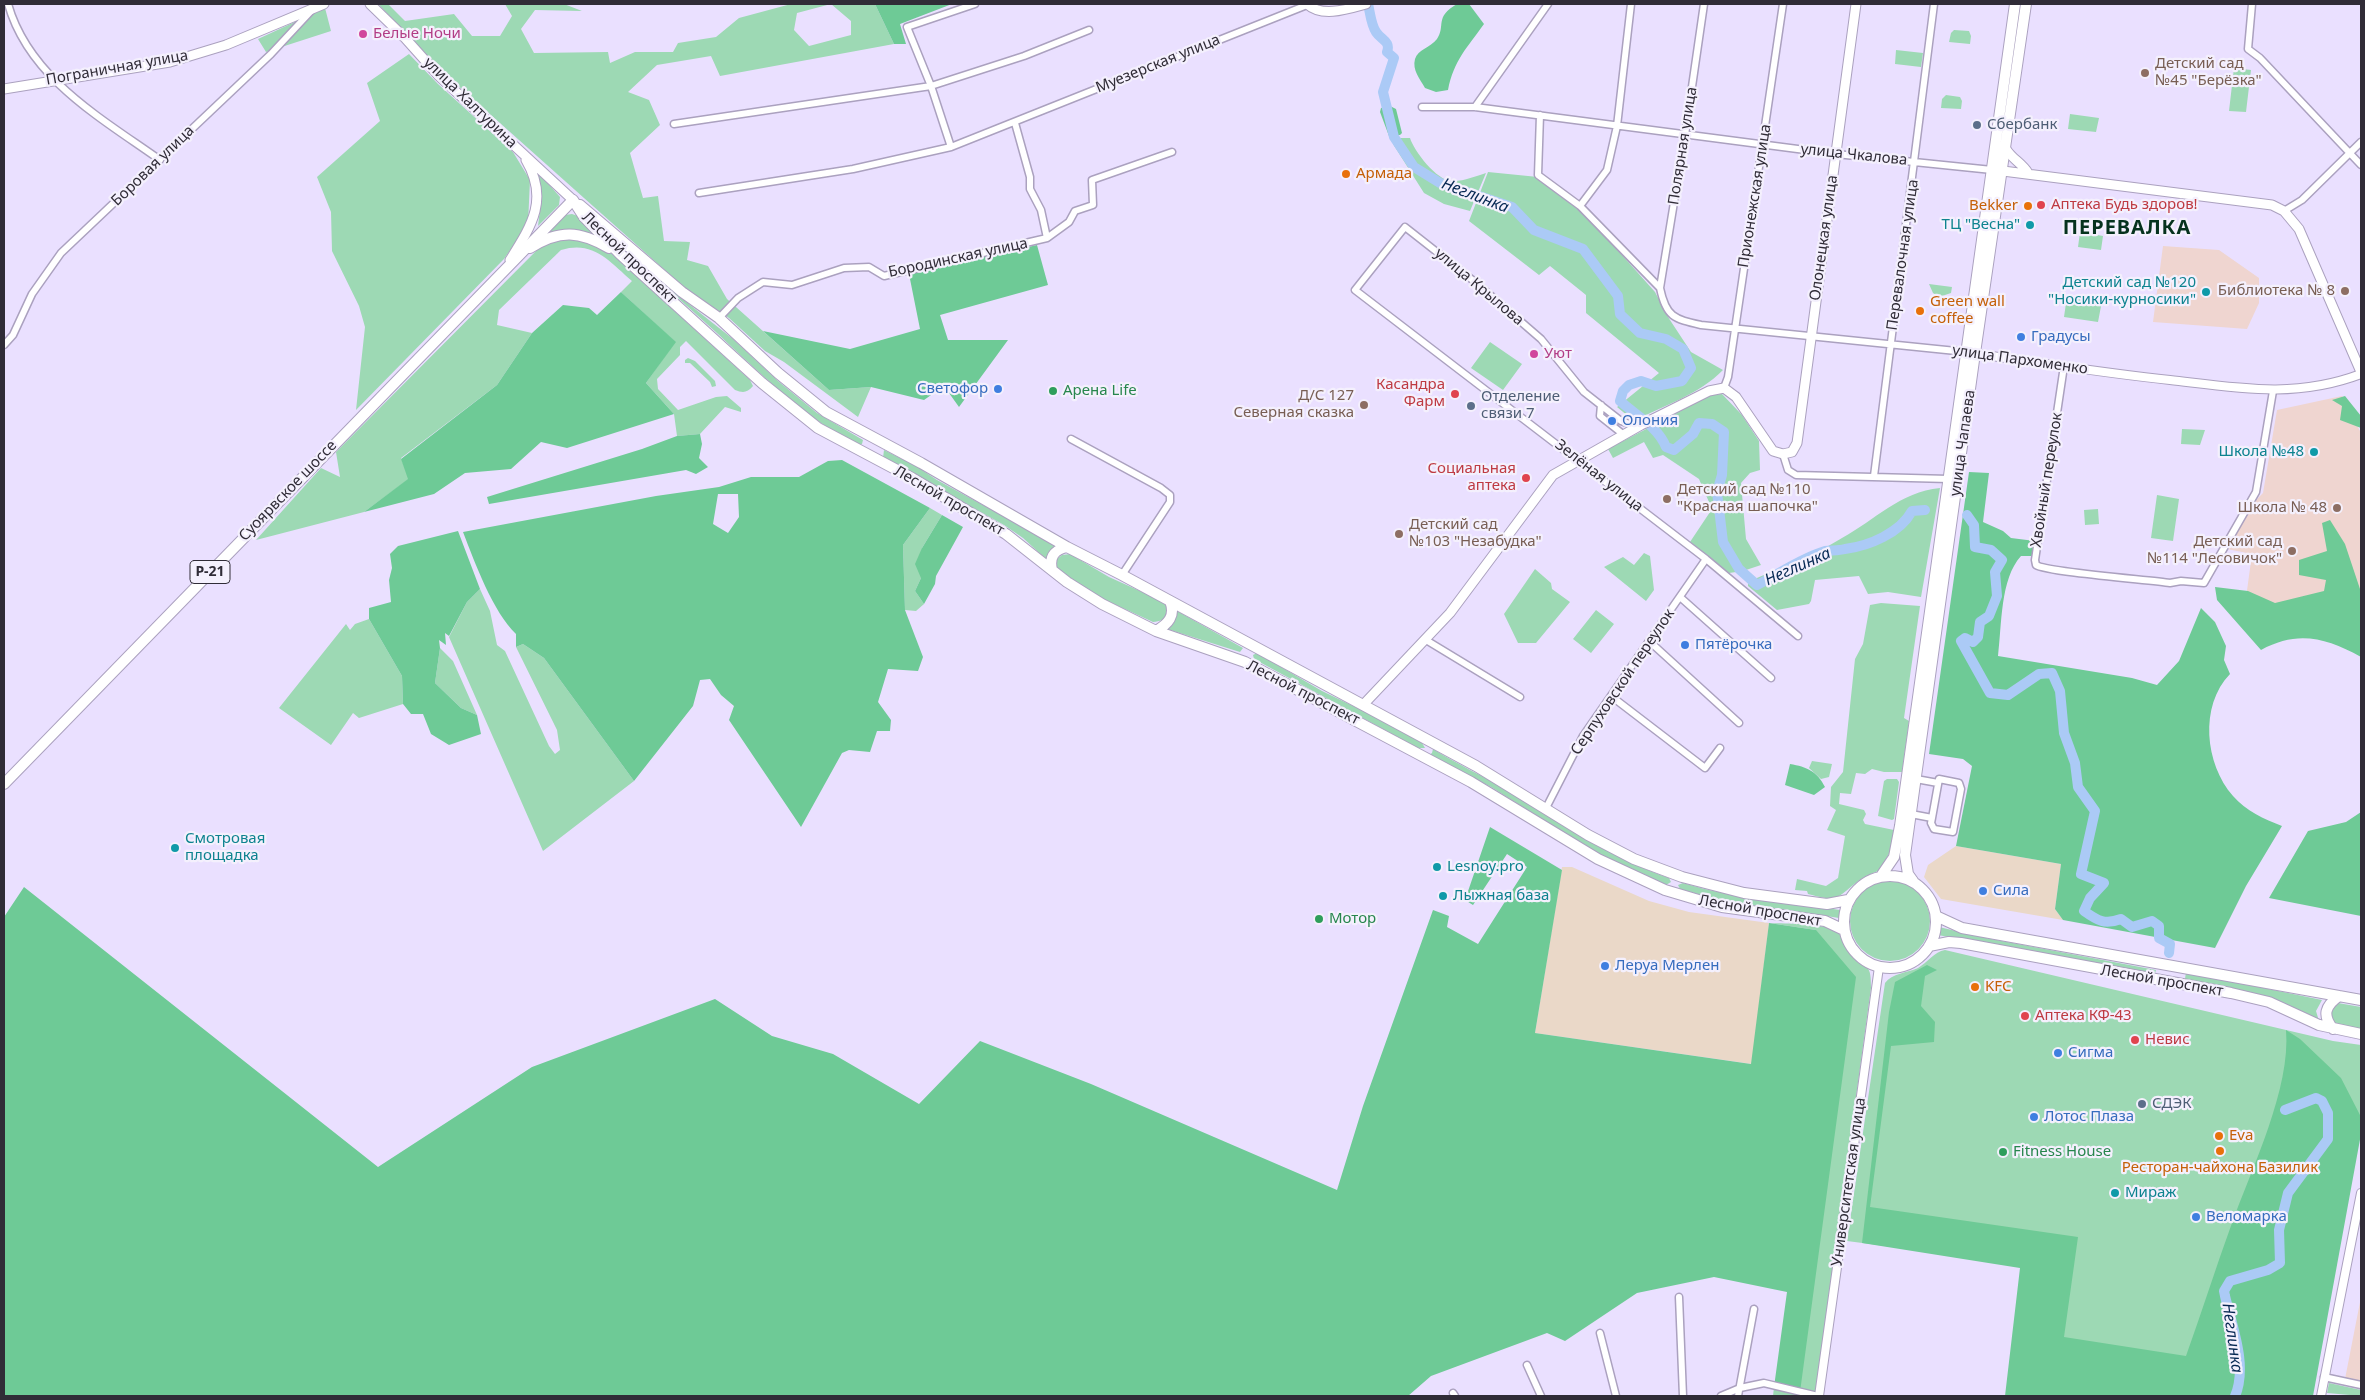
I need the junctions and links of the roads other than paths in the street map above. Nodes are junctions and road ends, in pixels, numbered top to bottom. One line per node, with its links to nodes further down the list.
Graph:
1 (8, 4): 18 (street)
2 (324, 4): 16 (main road, Боровая улица)
3 (370, 4): 32 (main road, улица Халтурина)
4 (975, 4): 19 (street)
5 (1307, 4): 6 (main road, Муезерская улица); 24 (street, Муезерская улица)
6 (1364, 4)
7 (1548, 4): 21 (street)
8 (1632, 4): 26 (street)
9 (1704, 4): 27 (street, Полярная улица)
10 (1783, 4): 29 (street, Прионежская улица)
11 (1856, 4): 34 (main road, Олонецкая улица)
12 (1934, 4): 37 (street, Перевалочная улица)
13 (2015, 4): 39 (main road, улица Чапаева)
14 (2026, 4): 31 (main road, улица Чапаева)
15 (2252, 4): 35 (street)
16 (313, 10): 18 (main road, Пограничная улица); 36 (street, Боровая улица)
17 (1089, 30): 19 (street)
18 (54, 80): 20 (main road, Пограничная улица); 36 (street)
19 (931, 86): 25 (street); 30 (street)
20 (4, 89)
21 (1475, 107): 22 (street, улица Чкалова); 23 (street, улица Чкалова)
22 (1422, 108)
23 (1540, 115): 26 (street, улица Чкалова); 44 (street)
24 (1015, 123): 30 (street, Муезерская улица); 46 (street)
25 (674, 124)
26 (1618, 126): 27 (street, улица Чкалова); 44 (street)
27 (1685, 135): 29 (street, улица Чкалова); 49 (street, Полярная улица)
28 (2361, 142): 35 (street)
29 (1763, 145): 34 (street, улица Чкалова); 52 (street, Прионежская улица)
30 (951, 147): 42 (street, Муезерская улица)
31 (2006, 149): 40 (main road, улица Чапаева); 41 (main road)
32 (521, 151): 43 (main road, улица Халтурина); 48 (main road)
33 (1172, 152): 46 (street, Бородинская улица)
34 (1836, 154): 37 (street, улица Чкалова); 53 (main road, Олонецкая улица)
35 (2349, 154): 38 (street); 45 (street)
36 (160, 160): 55 (street, Боровая улица)
37 (1915, 162): 39 (street, улица Чкалова); 54 (street, Перевалочная улица)
38 (2361, 166)
39 (1992, 170): 40 (main road, улица Чкалова); 56 (main road, улица Чапаева)
40 (2003, 170): 41 (main road, улица Чкалова); 56 (main road, улица Чапаева)
41 (2028, 173): 45 (main road, улица Чкалова)
42 (699, 193)
43 (573, 200): 47 (main road, Лесной проспект); 48 (main road, Суоярвское шоссе); 51 (main road, Лесной проспект)
44 (1580, 206): 49 (street)
45 (2284, 211): 58 (main road)
46 (1047, 238): 51 (street, Бородинская улица)
47 (620, 254): 48 (main road); 68 (main road, Лесной проспект)
48 (506, 267): 96 (main road, Суоярвское шоссе / Р-21)
49 (1660, 288): 52 (street, улица Пархоменко)
50 (1372, 304): 61 (street, улица Крылова); 71 (street, Зелёная улица)
51 (719, 318): 65 (main road, Лесной проспект)
52 (1736, 328): 53 (street, улица Пархоменко); 59 (street, Прионежская улица)
53 (1811, 336): 54 (street, улица Пархоменко); 69 (main road, Олонецкая улица)
54 (1891, 343): 56 (street, улица Пархоменко); 72 (street, Перевалочная улица)
55 (4, 345)
56 (1970, 353): 57 (street, улица Пархоменко); 73 (main road, улица Чапаева); 94 (main road, улица Чапаева)
57 (2064, 366): 60 (street, улица Пархоменко); 60 (street, Хвойный переулок)
58 (2361, 373): 60 (street, улица Пархоменко)
59 (1724, 388): 63 (main road); 69 (main road)
60 (2273, 391)
61 (1601, 405): 62 (street, улица Крылова); 64 (street)
62 (1621, 421): 63 (street, улица Крылова); 64 (street)
63 (1639, 426): 64 (main road)
64 (1624, 435): 71 (main road)
65 (869, 437): 67 (main road, Лесной проспект); 68 (main road)
66 (1071, 439): 77 (street)
67 (886, 445): 70 (main road); 74 (main road, Лесной проспект)
68 (861, 452): 70 (main road, Лесной проспект)
69 (1783, 454): 72 (street)
70 (877, 460): 76 (main road, Лесной проспект)
71 (1578, 460): 75 (street, Зелёная улица); 82 (main road)
72 (1874, 476): 73 (street)
73 (1949, 479): 101 (main road, улица Чапаева)
74 (1067, 548): 76 (main road); 77 (main road, Лесной проспект)
75 (1706, 559): 78 (street, Серпуховской переулок); 81 (street, Зелёная улица)
76 (1052, 570): 80 (main road, Лесной проспект)
77 (1122, 575): 79 (main road, Лесной проспект)
78 (1680, 597): 83 (street, Серпуховской переулок); 86 (street)
79 (1170, 601): 80 (main road); 84 (main road, Лесной проспект)
80 (1156, 631): 85 (main road, Лесной проспект)
81 (1798, 636)
82 (1426, 640): 88 (street); 89 (main road)
83 (1649, 641): 87 (street, Серпуховской переулок); 90 (street)
84 (1253, 646): 85 (main road); 89 (main road, Лесной проспект)
85 (1245, 662): 93 (main road, Лесной проспект)
86 (1771, 678)
87 (1611, 696): 92 (street); 97 (street, Серпуховской переулок)
88 (1520, 697)
89 (1363, 705): 91 (main road, Лесной проспект)
90 (1739, 723)
91 (1429, 741): 93 (main road); 97 (main road, Лесной проспект)
92 (1720, 748)
93 (1422, 756): 104 (main road, Лесной проспект)
94 (1916, 779): 95 (street); 98 (main road, улица Чапаева)
95 (1938, 783): 99 (street); 99 (street)
96 (4, 784)
97 (1546, 808): 100 (main road, Лесной проспект)
98 (1911, 814): 99 (street); 103 (main road, улица Чапаева)
99 (1932, 818)
100 (1672, 874): 102 (main road, Лесной проспект); 104 (main road)
101 (1881, 876): 103 (main road); 106 (main road)
102 (1682, 878): 105 (main road); 106 (main road, Лесной проспект)
103 (1913, 881): 107 (main road)
104 (1665, 890): 105 (main road, Лесной проспект)
105 (1678, 895): 108 (main road, Лесной проспект)
106 (1848, 900): 108 (main road)
107 (1936, 916): 109 (main road); 111 (main road, Лесной проспект)
108 (1844, 930): 110 (main road)
109 (1930, 946): 110 (main road); 113 (main road, Лесной проспект)
110 (1879, 967): 128 (street, Университетская улица)
111 (2339, 996): 112 (main road, Лесной проспект); 113 (main road)
112 (2361, 1000)
113 (2334, 1029): 114 (main road, Лесной проспект)
114 (2361, 1034)
115 (2361, 1193): 120 (street)
116 (1679, 1297): 125 (street)
117 (1754, 1309): 122 (street)
118 (1600, 1333): 124 (street)
119 (1527, 1365): 123 (street)
120 (2324, 1377): 121 (street); 129 (street)
121 (2361, 1385)
122 (1740, 1388): 126 (street); 127 (street); 128 (street)
123 (1541, 1396)
124 (1616, 1396)
125 (1683, 1396)
126 (1721, 1396)
127 (1738, 1396)
128 (1819, 1396)
129 (2320, 1396)

